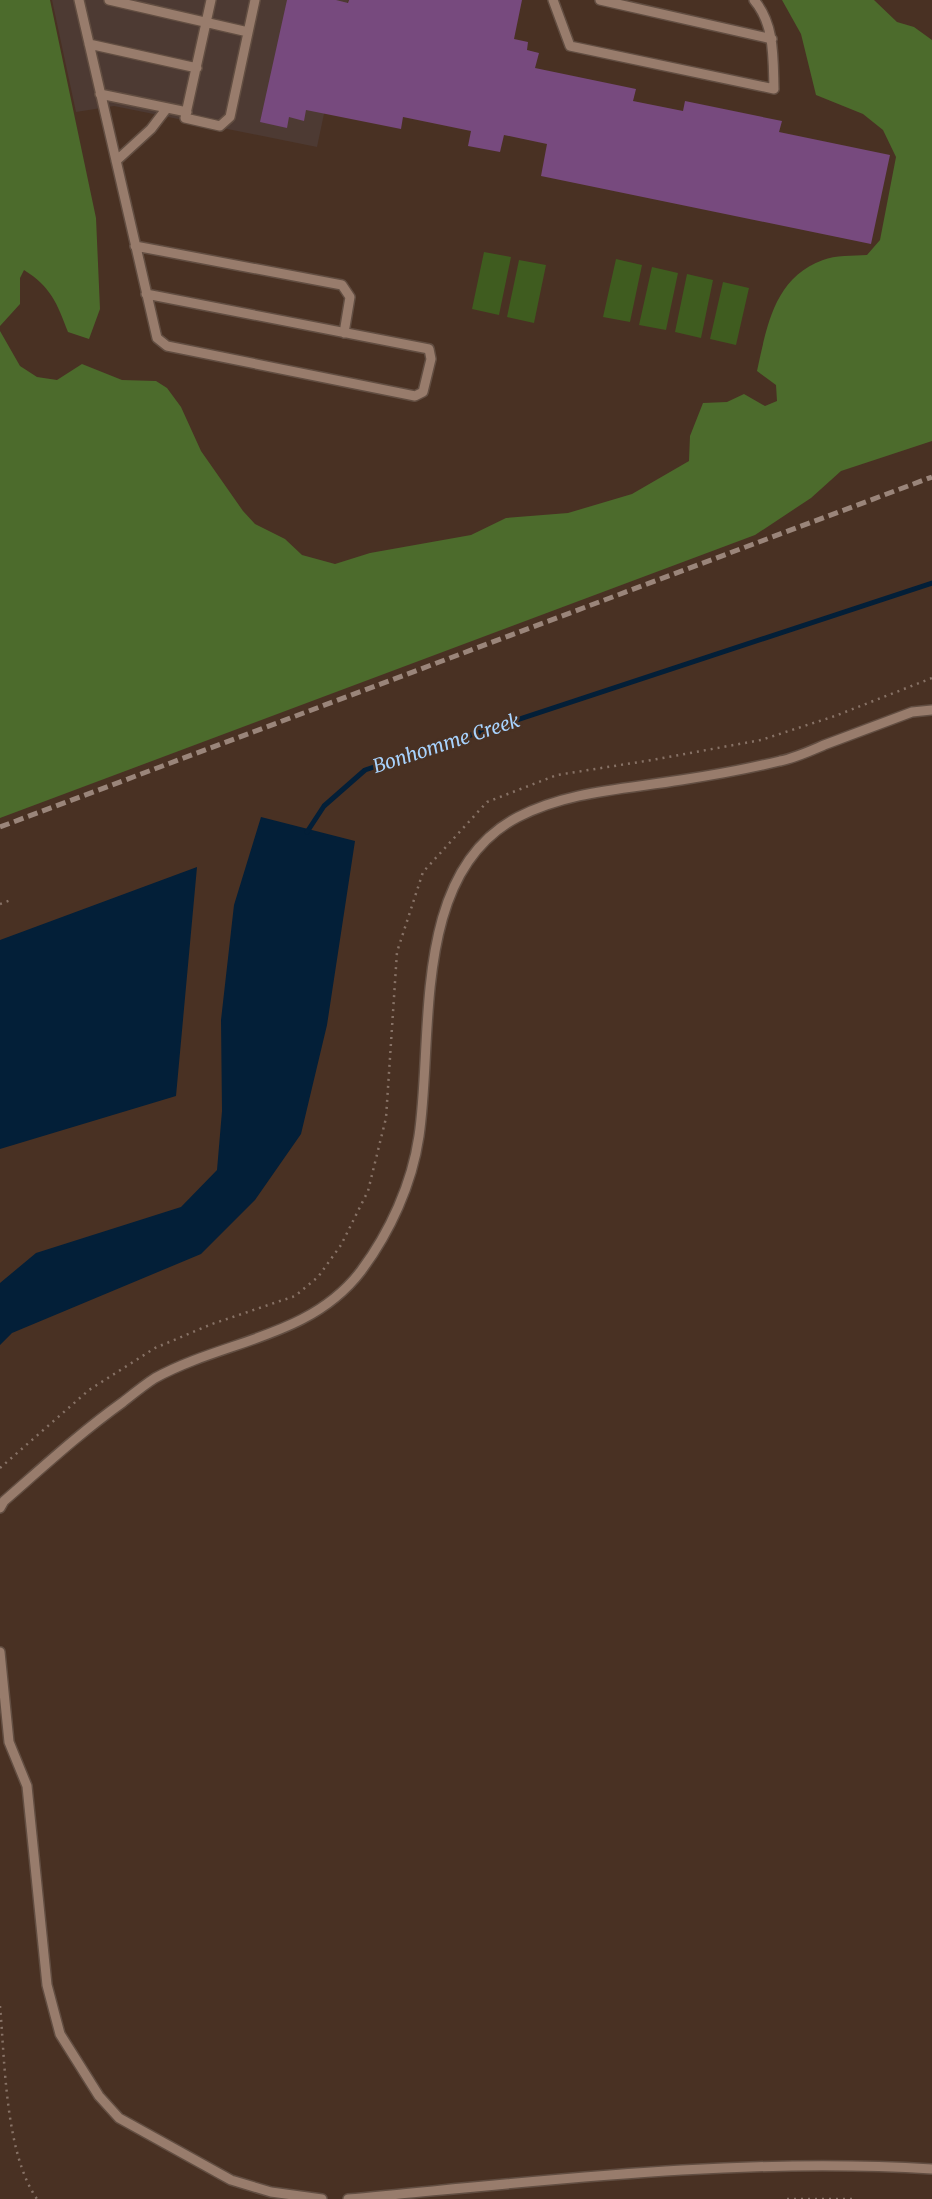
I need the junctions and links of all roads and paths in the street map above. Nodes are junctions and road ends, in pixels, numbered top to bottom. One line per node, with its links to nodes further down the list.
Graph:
1 (79, 0): 11 (lane)
2 (109, 0): 8 (lane)
3 (211, 0): 8 (lane)
4 (255, 0): 9 (lane)
5 (553, 0): 10 (lane)
6 (600, 0): 10 (lane)
7 (754, 0): 10 (lane)
8 (207, 22): 9 (lane); 12 (lane)
9 (248, 32): 15 (lane)
10 (772, 39)
11 (89, 44): 12 (lane); 13 (lane)
12 (197, 68): 15 (lane)
13 (100, 94): 14 (lane); 16 (lane)
14 (167, 108): 15 (lane); 16 (lane)
15 (187, 112)
16 (116, 161): 17 (lane)
17 (135, 246): 18 (lane); 19 (lane)
18 (146, 294): 19 (lane); 19 (lane)
19 (344, 333)
20 (932, 710): 23 (lane)
21 (11, 900): 22 (path)
22 (0, 904)
23 (0, 1508)
24 (0, 1652): 28 (lane)
25 (0, 2006): 27 (path)
26 (932, 2169): 29 (lane)
27 (37, 2199)
28 (322, 2199)
29 (348, 2199)
30 (787, 2199): 31 (path)
31 (855, 2199)

